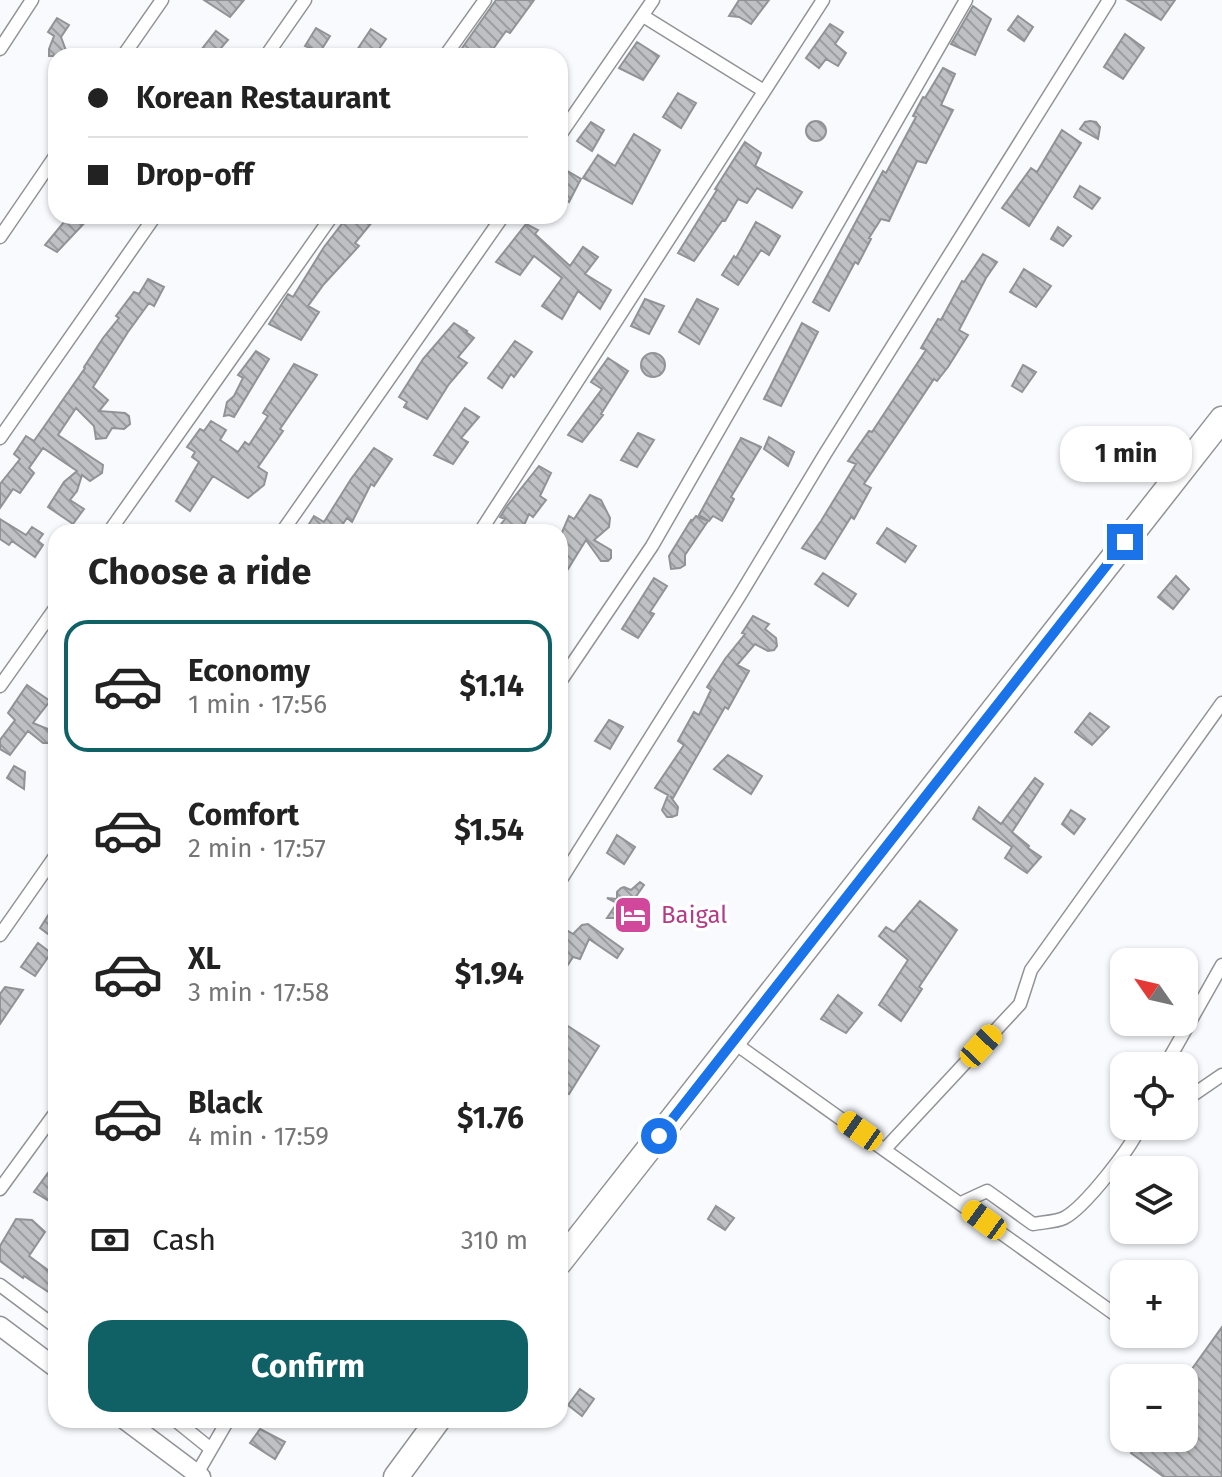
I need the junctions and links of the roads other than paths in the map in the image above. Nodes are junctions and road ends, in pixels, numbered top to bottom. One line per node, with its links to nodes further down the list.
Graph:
1 (32, 0): 13 (street)
2 (162, 0): 10 (street)
3 (305, 0): 11 (street)
4 (485, 0): 12 (street)
5 (653, 0): 9 (street)
6 (823, 0): 14 (street)
7 (966, 0): 27 (street)
8 (1109, 0): 31 (street)
9 (643, 16): 14 (street); 15 (street)
10 (129, 48)
11 (272, 48)
12 (451, 48)
13 (0, 49)
14 (764, 91): 25 (street)
15 (568, 124)
16 (48, 167): 20 (street)
17 (149, 224): 22 (street)
18 (326, 224): 23 (street)
19 (497, 224): 24 (street)
20 (0, 237)
21 (1222, 419): 34 (highway)
22 (0, 438)
23 (115, 524)
24 (288, 524)
25 (485, 524)
26 (48, 618): 28 (street)
27 (568, 670)
28 (0, 686)
29 (1222, 703): 40 (street)
30 (48, 866): 32 (street)
31 (568, 868)
32 (0, 935)
33 (1222, 965): 35 (street)
34 (733, 1042): 40 (street); 43 (highway)
35 (1173, 1052)
36 (1222, 1075): 37 (street)
37 (1198, 1091)
38 (48, 1123): 41 (street)
39 (1135, 1140): 42 (street)
40 (885, 1149): 42 (street)
41 (0, 1189)
42 (961, 1203): 45 (street)
43 (568, 1252)
44 (0, 1285): 46 (street)
45 (1110, 1311)
46 (48, 1321)
47 (0, 1326): 48 (street)
48 (48, 1362)
49 (135, 1428): 54 (street)
50 (185, 1428): 53 (street)
51 (223, 1428): 53 (street)
52 (432, 1428): 55 (highway)
53 (211, 1449): 54 (street)
54 (198, 1476)
55 (396, 1477)

